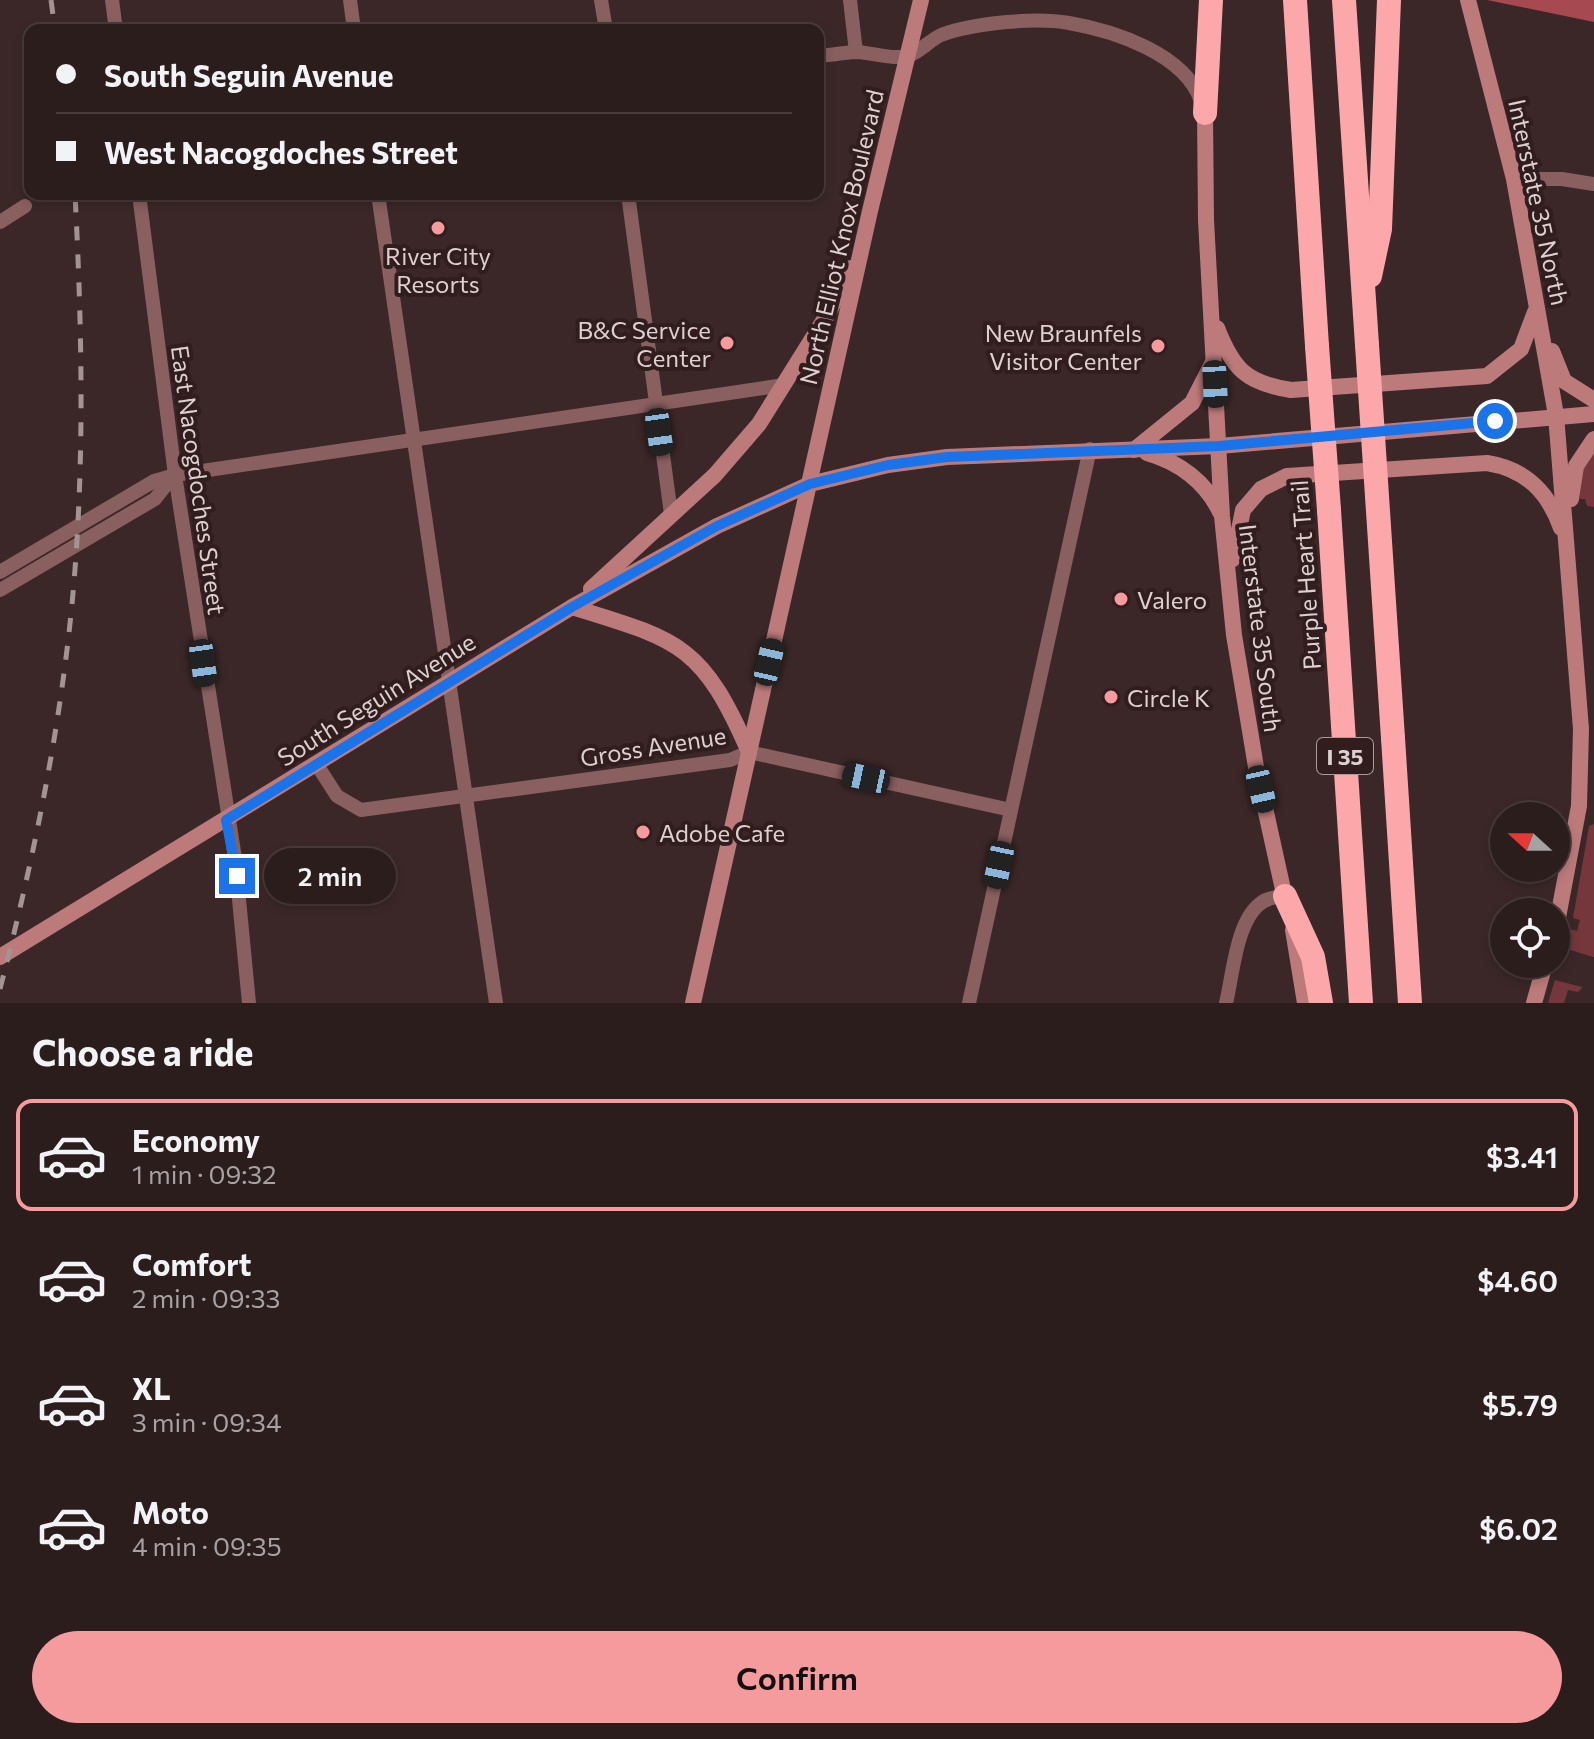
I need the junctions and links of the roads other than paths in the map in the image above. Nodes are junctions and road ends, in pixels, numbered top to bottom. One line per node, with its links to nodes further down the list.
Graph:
1 (112, 0): 11 (street)
2 (350, 0): 12 (street)
3 (601, 0): 13 (street)
4 (850, 0): 14 (street)
5 (921, 0): 16 (main road, North Elliot Knox Boulevard)
6 (1211, 0): 17 (highway)
7 (1295, 0): 66 (highway, Purple Heart Trail / I 35, bridge)
8 (1344, 0): 26 (highway, I 35)
9 (1389, 0): 26 (highway)
10 (1468, 0): 18 (main road, Interstate 35 North)
11 (115, 24)
12 (353, 24)
13 (605, 24)
14 (856, 52): 15 (street); 16 (street)
15 (824, 55)
16 (908, 56): 17 (street); 25 (main road, North Elliot Knox Boulevard)
17 (1205, 113): 28 (main road)
18 (1514, 179): 19 (street); 27 (main road, Interstate 35 North)
19 (1594, 184)
20 (140, 200): 40 (street, East Nacogdoches Street)
21 (379, 200): 36 (street)
22 (629, 200): 32 (street)
23 (25, 206): 24 (street)
24 (0, 222)
25 (863, 245): 30 (main road); 41 (main road, North Elliot Knox Boulevard)
26 (1364, 301): 67 (highway, I 35, bridge)
27 (1537, 304): 28 (main road); 31 (main road); 34 (main road, Interstate 35 North)
28 (1211, 311): 29 (main road)
29 (1214, 361): 37 (main road); 39 (main road)
30 (784, 385): 32 (street); 42 (main road)
31 (1594, 400)
32 (655, 405): 36 (street); 42 (street)
33 (1594, 414): 34 (main road, South Seguin Avenue)
34 (1556, 415): 37 (main road, South Seguin Avenue); 44 (main road)
35 (1594, 439): 44 (main road)
36 (415, 440): 40 (street); 49 (street)
37 (1219, 446): 39 (main road, South Seguin Avenue); 43 (main road, Interstate 35 South)
38 (1090, 449): 39 (main road, South Seguin Avenue); 41 (main road, South Seguin Avenue); 53 (street)
39 (1134, 450): 43 (main road)
40 (175, 475): 45 (street); 47 (street); 54 (street, East Nacogdoches Street)
41 (810, 484): 48 (main road, South Seguin Avenue); 50 (main road, North Elliot Knox Boulevard)
42 (671, 514): 48 (main road)
43 (1222, 516): 46 (main road, Interstate 35 South)
44 (1567, 548): 46 (main road); 56 (main road)
45 (0, 572)
46 (1229, 584): 55 (main road, Interstate 35 South)
47 (0, 590)
48 (572, 607): 49 (main road, South Seguin Avenue); 50 (main road)
49 (448, 681): 51 (main road, South Seguin Avenue); 52 (street)
50 (749, 752): 52 (street, Gross Avenue); 53 (street, Gross Avenue); 61 (main road, North Elliot Knox Boulevard)
51 (317, 765): 52 (street, Gross Avenue); 54 (main road, South Seguin Avenue)
52 (468, 795): 60 (street)
53 (1011, 810): 62 (street)
54 (226, 820): 57 (main road, South Seguin Avenue); 59 (street, East Nacogdoches Street)
55 (1285, 896): 63 (street); 64 (main road, Interstate 35 South); 65 (highway)
56 (1563, 898)
57 (0, 957)
58 (1541, 978): 68 (main road)
59 (249, 1003)
60 (496, 1003)
61 (693, 1003)
62 (969, 1003)
63 (1226, 1003)
64 (1305, 1003)
65 (1321, 1003)
66 (1361, 1003)
67 (1410, 1003)
68 (1534, 1003)

